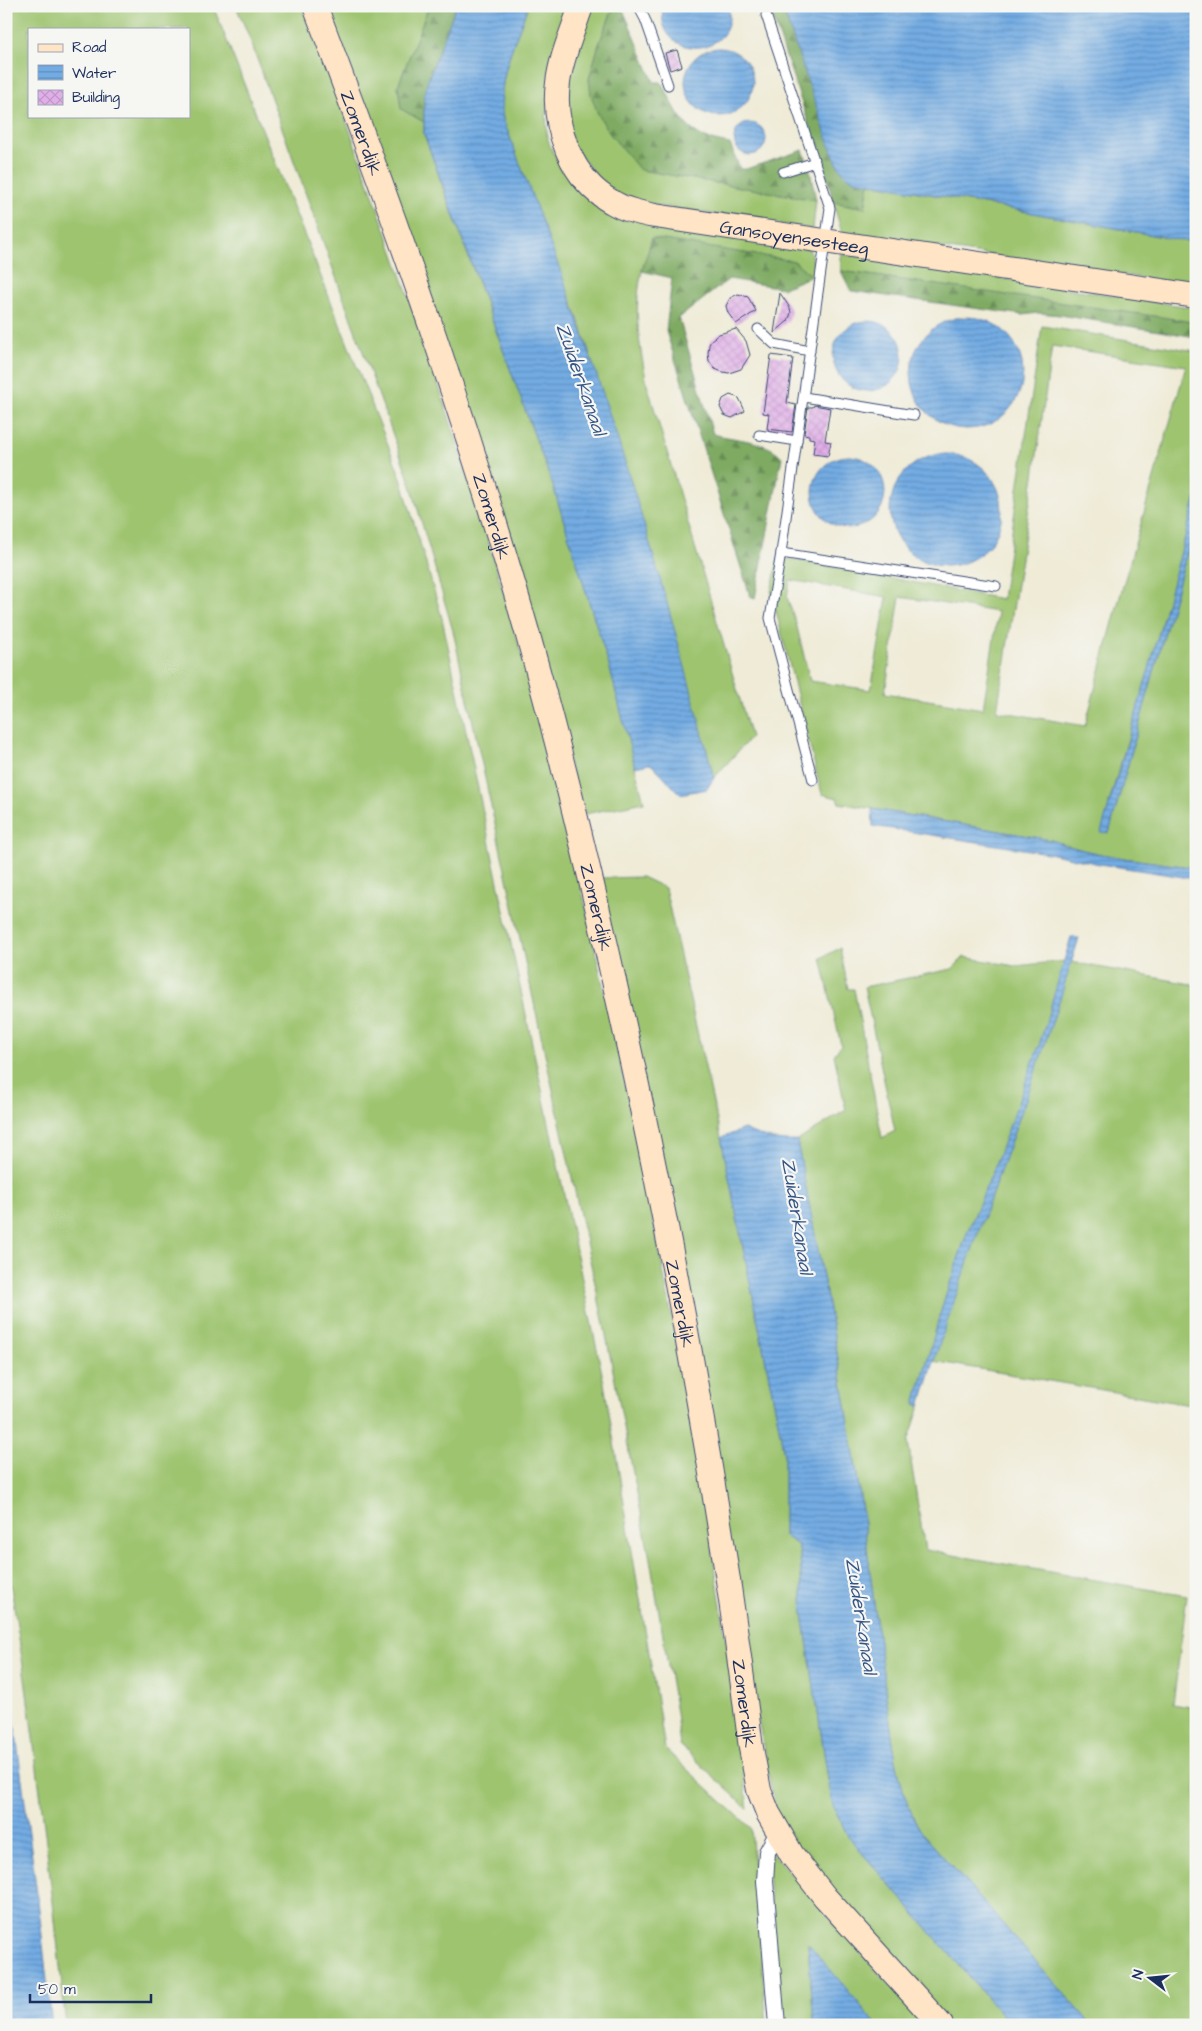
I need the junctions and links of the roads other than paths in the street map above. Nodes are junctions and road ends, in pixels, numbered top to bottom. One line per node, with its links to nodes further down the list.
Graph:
1 (315, 6): 19 (street, Zomerdijk)
2 (581, 6): 8 (street, Gansoyensesteeg)
3 (638, 6): 5 (lane)
4 (766, 15): 6 (lane)
5 (668, 85)
6 (816, 162): 7 (lane); 8 (lane)
7 (783, 172)
8 (827, 240): 9 (street, Gansoyensesteeg); 11 (lane)
9 (1196, 296)
10 (758, 329): 11 (lane)
11 (810, 351): 12 (lane)
12 (804, 397): 13 (lane); 15 (lane)
13 (914, 415)
14 (759, 435): 15 (lane)
15 (797, 442): 16 (lane)
16 (781, 553): 17 (lane); 18 (lane)
17 (996, 586)
18 (814, 780)
19 (778, 1832): 20 (street); 21 (street, Zomerdijk)
20 (777, 2025)
21 (941, 2025)

